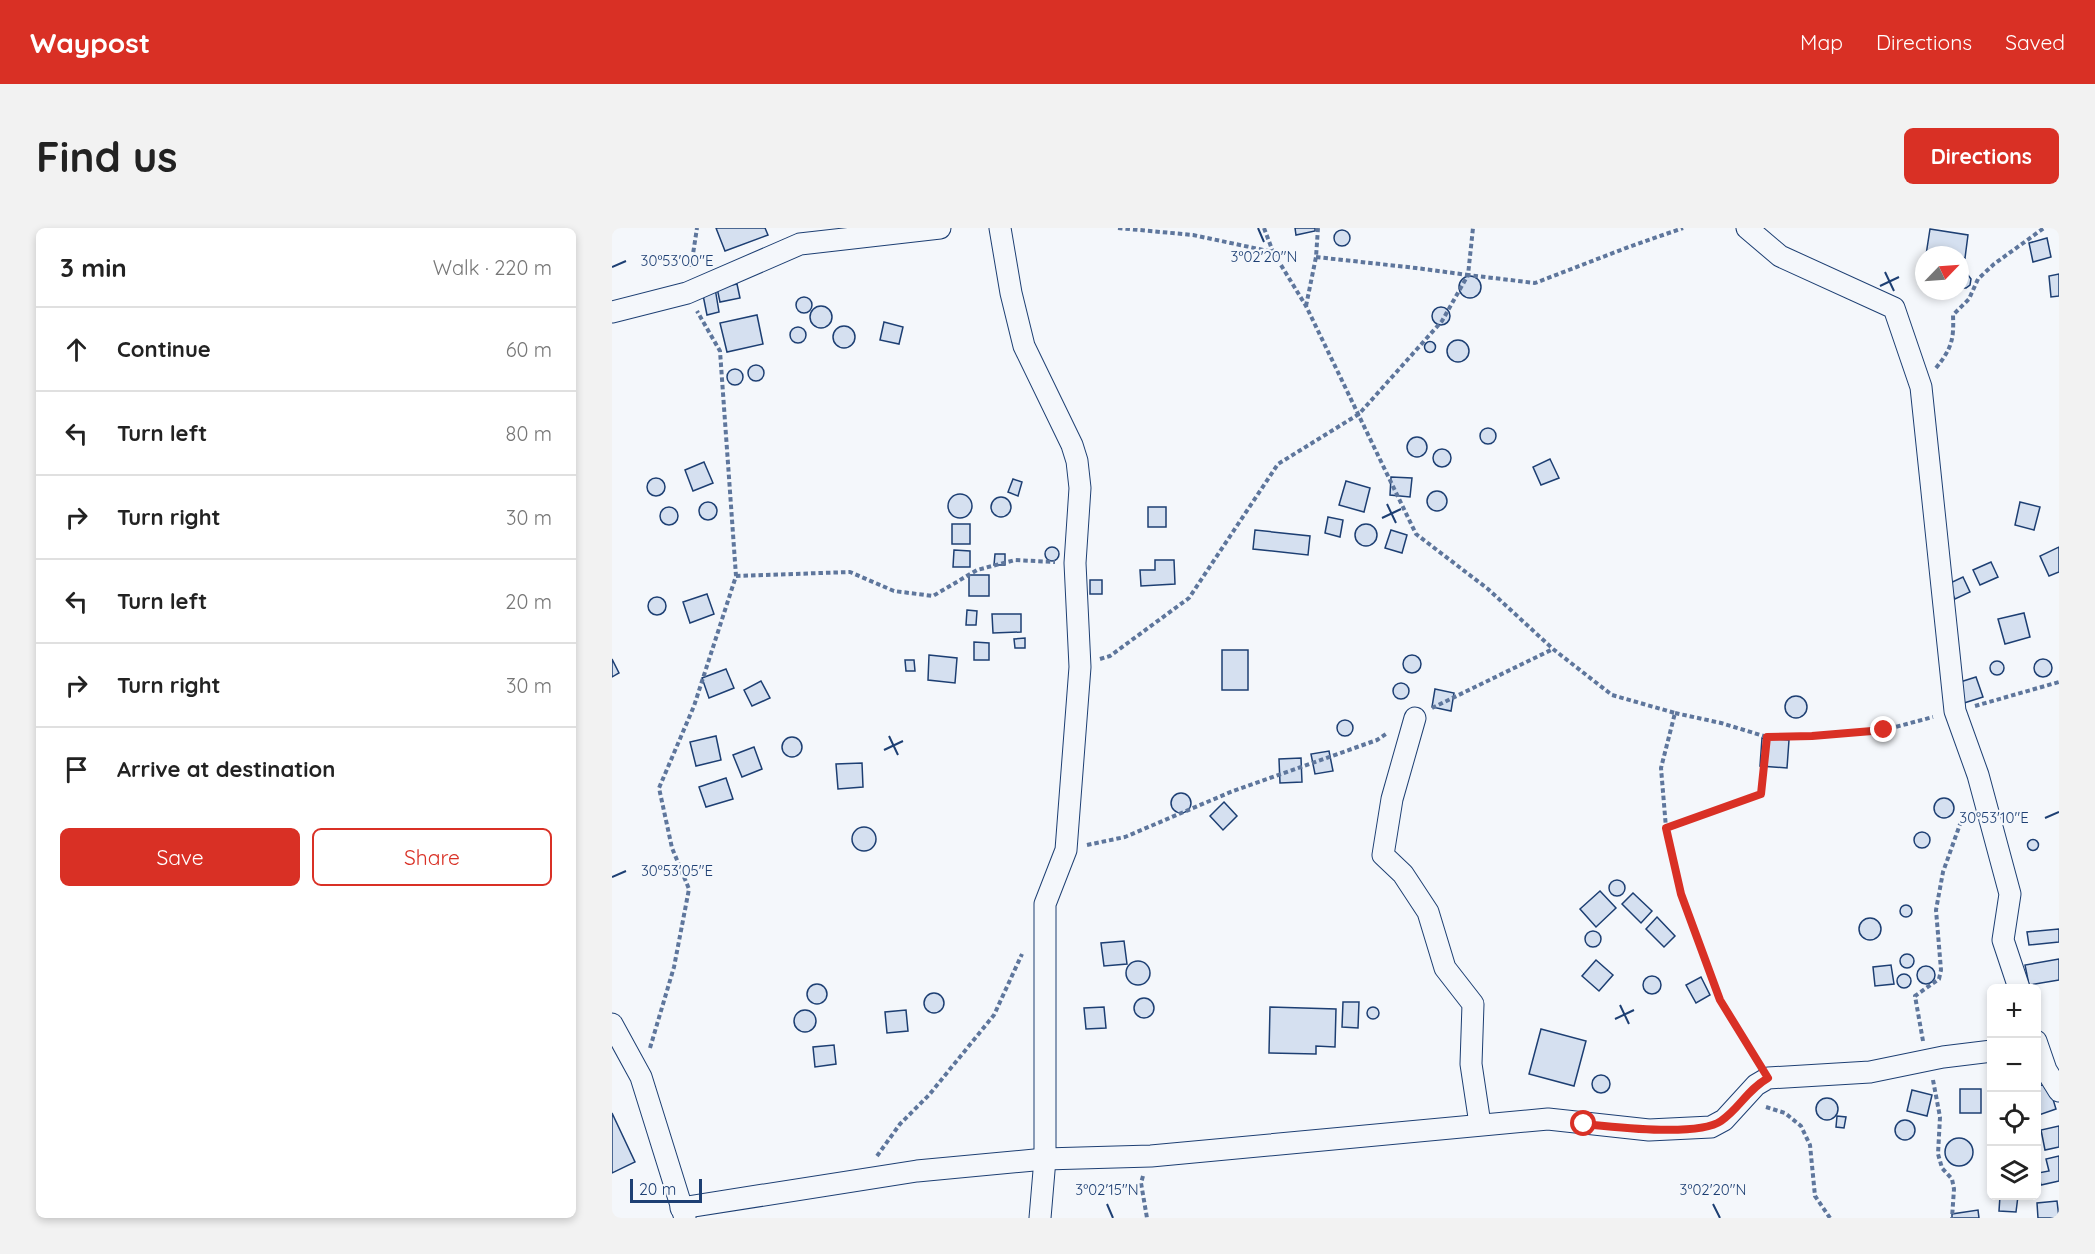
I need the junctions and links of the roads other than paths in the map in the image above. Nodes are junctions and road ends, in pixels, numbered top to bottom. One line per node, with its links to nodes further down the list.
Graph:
1 (940, 228): 4 (street)
2 (1000, 228): 12 (street)
3 (1747, 228): 6 (street)
4 (612, 312)
5 (1415, 718): 11 (street)
6 (2018, 984)
7 (612, 1024): 13 (street)
8 (1987, 1052): 11 (street)
9 (2041, 1067): 10 (street)
10 (2059, 1091)
11 (1480, 1125): 12 (street)
12 (1045, 1159): 13 (street); 14 (street)
13 (684, 1215)
14 (1040, 1218)

